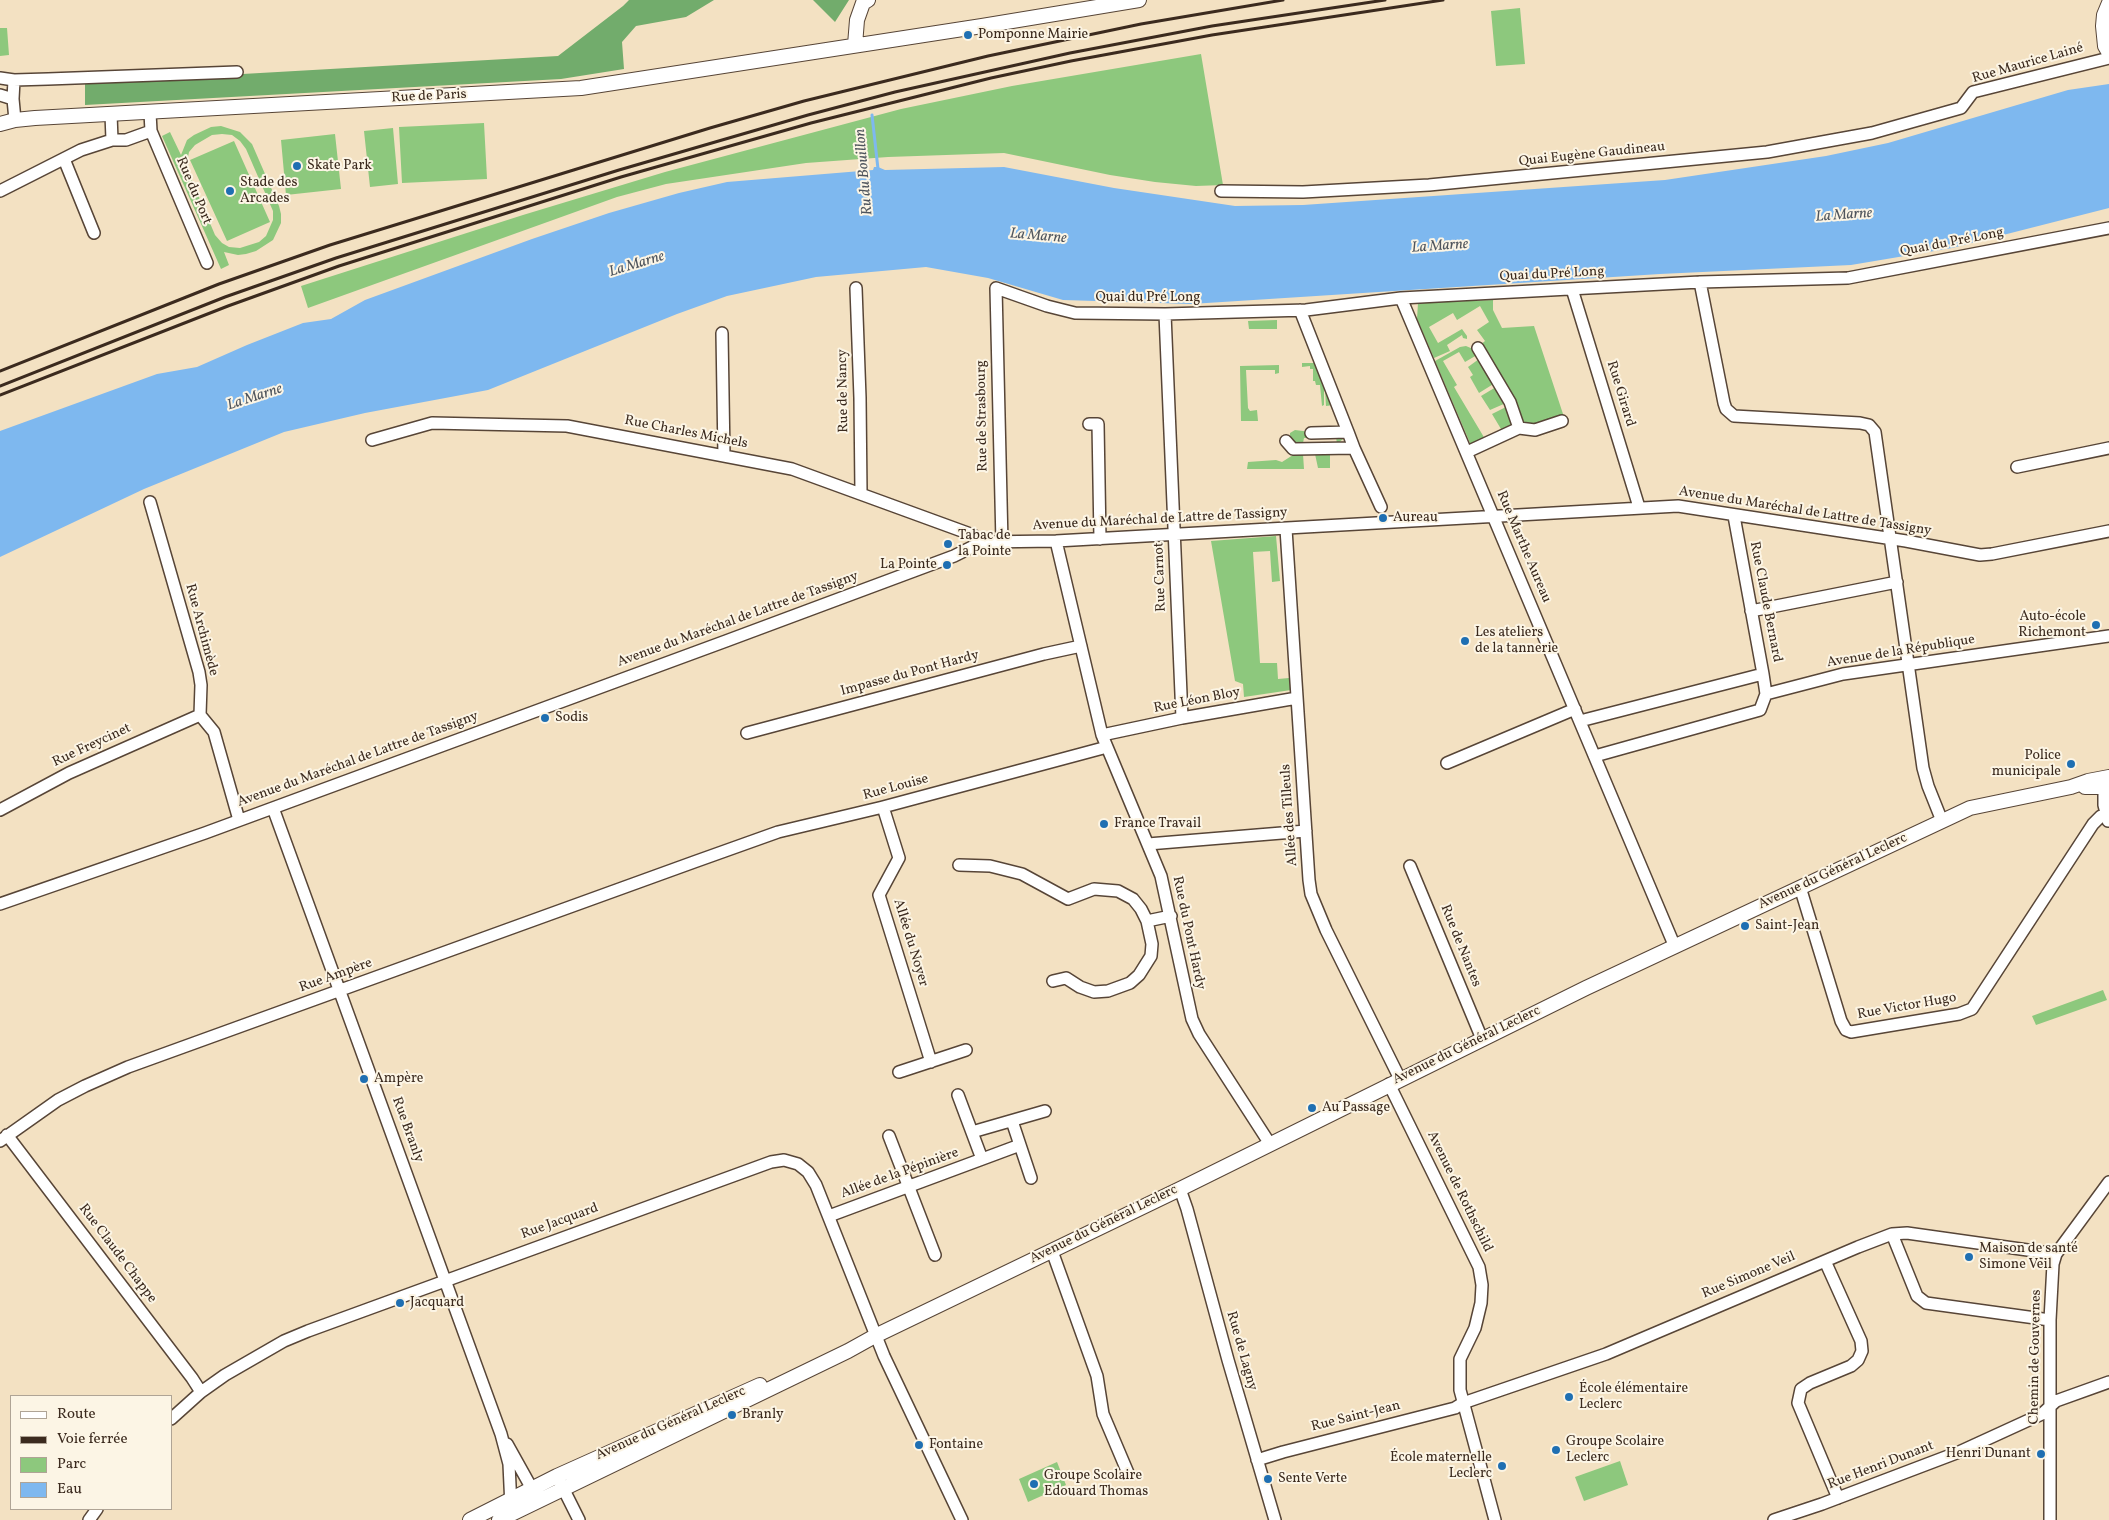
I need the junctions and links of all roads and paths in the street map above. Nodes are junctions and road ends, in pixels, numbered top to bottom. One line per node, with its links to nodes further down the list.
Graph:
1 (868, 0): 4 (main road)
2 (1139, 0): 4 (main road, Rue de Paris)
3 (2109, 4): 5 (main road)
4 (855, 44): 13 (main road, Rue de Paris)
5 (2109, 53)
6 (2109, 58): 12 (street, Rue Maurice Lainé)
7 (237, 72): 9 (street)
8 (0, 78): 9 (street)
9 (14, 80): 11 (street)
10 (0, 96): 11 (street)
11 (13, 98): 15 (street)
12 (1960, 108): 21 (street, Quai Eugène Gaudineau)
13 (150, 113): 14 (main road, Rue de Paris); 17 (street, Rue du Port)
14 (111, 114): 15 (main road, Rue de Paris); 18 (street)
15 (15, 120): 16 (main road, Rue de Paris)
16 (0, 124)
17 (151, 131): 18 (street); 24 (street, Rue du Port)
18 (112, 140): 19 (street)
19 (64, 159): 20 (street); 23 (street)
20 (0, 191)
21 (1220, 192)
22 (2109, 228): 25 (street, Quai du Pré Long)
23 (94, 233)
24 (207, 263)
25 (1700, 282): 28 (street, Quai du Pré Long); 56 (street)
26 (856, 288): 46 (street, Rue de Nancy)
27 (996, 288): 31 (street, Quai du Pré Long); 59 (street, Rue de Strasbourg)
28 (1572, 289): 29 (street, Quai du Pré Long); 49 (street, Rue Girard)
29 (1401, 298): 30 (street, Quai du Pré Long); 43 (street, Rue Marthe Aureau)
30 (1300, 310): 31 (street, Quai du Pré Long); 37 (street)
31 (1165, 314): 54 (street, Rue Carnot)
32 (722, 333): 44 (street)
33 (1478, 348): 36 (street)
34 (1562, 421): 36 (street)
35 (1089, 424): 55 (street)
36 (1519, 428): 43 (street)
37 (1348, 432): 38 (street); 41 (street)
38 (1311, 433)
39 (372, 440): 44 (street, Rue Charles Michels)
40 (1286, 441): 41 (street)
41 (1354, 448): 48 (street)
42 (2109, 448): 45 (street)
43 (1467, 452): 51 (street, Rue Marthe Aureau)
44 (724, 456): 46 (street, Rue Charles Michels)
45 (2017, 468)
46 (861, 493): 58 (street, Rue Charles Michels)
47 (150, 502): 69 (street, Rue Archimède)
48 (1380, 507)
49 (1639, 507): 50 (street, Avenue du Maréchal de Lattre de Tassigny); 51 (street, Avenue du Maréchal de Lattre de Tassigny)
50 (1734, 516): 56 (street, Avenue du Maréchal de Lattre de Tassigny); 61 (street, Rue Claude Bernard)
51 (1495, 517): 52 (street, Avenue du Maréchal de Lattre de Tassigny); 68 (street, Rue Marthe Aureau)
52 (1286, 529): 54 (street, Avenue du Maréchal de Lattre de Tassigny); 67 (street, Allée des Tilleuls)
53 (2109, 531): 56 (street, Avenue du Maréchal de Lattre de Tassigny)
54 (1175, 535): 55 (street, Avenue du Maréchal de Lattre de Tassigny); 70 (street, Rue Carnot)
55 (1100, 539): 57 (street, Avenue du Maréchal de Lattre de Tassigny)
56 (1891, 539): 60 (street)
57 (1056, 541): 59 (street, Avenue du Maréchal de Lattre de Tassigny); 63 (street, Rue du Pont Hardy)
58 (982, 542): 59 (street, Avenue du Maréchal de Lattre de Tassigny); 79 (street, Avenue du Maréchal de Lattre de Tassigny)
59 (1002, 543)
60 (1898, 582): 61 (street); 64 (street)
61 (1751, 611): 65 (street, Rue Claude Bernard)
62 (2109, 636): 64 (street, Avenue de la République)
63 (1081, 646): 72 (street, Impasse du Pont Hardy); 73 (street, Rue du Pont Hardy)
64 (1908, 665): 66 (street, Avenue de la République); 83 (street)
65 (1763, 674): 66 (street, Rue Claude Bernard); 71 (street)
66 (1766, 694): 75 (street)
67 (1297, 698): 70 (street, Rue Léon Bloy); 84 (street, Allée des Tilleuls)
68 (1575, 709): 71 (street, Rue Marthe Aureau); 76 (street)
69 (200, 715): 80 (street, Rue Freycinet); 82 (street)
70 (1182, 718): 73 (street, Rue Léon Bloy)
71 (1580, 721): 75 (street, Rue Marthe Aureau)
72 (747, 733)
73 (1102, 735): 74 (street, Rue du Pont Hardy)
74 (1107, 746): 78 (street, Rue Louise); 85 (street, Rue du Pont Hardy)
75 (1595, 756): 93 (street, Rue Marthe Aureau)
76 (1447, 763)
77 (2107, 785): 81 (street); 83 (main road, Avenue du Général Leclerc)
78 (884, 807): 86 (street, Rue Louise); 98 (street, Allée du Noyer)
79 (273, 808): 82 (street, Avenue du Maréchal de Lattre de Tassigny); 95 (street, Rue Branly)
80 (0, 810)
81 (2108, 818): 89 (street, Rue Victor Hugo)
82 (239, 820): 90 (street, Avenue du Maréchal de Lattre de Tassigny)
83 (1942, 821): 89 (main road, Avenue du Général Leclerc)
84 (1306, 831): 85 (street); 100 (street, Allée des Tilleuls)
85 (1148, 844): 91 (street, Rue du Pont Hardy)
86 (694, 862): 95 (street, Rue Ampère)
87 (959, 865): 92 (street)
88 (1410, 866): 96 (street, Rue de Nantes)
89 (1800, 887): 93 (main road, Avenue du Général Leclerc)
90 (0, 904)
91 (1171, 916): 92 (street); 107 (street, Rue du Pont Hardy)
92 (1148, 922): 94 (street)
93 (1674, 947): 96 (main road, Avenue du Général Leclerc)
94 (1053, 981)
95 (340, 990): 106 (street, Rue Ampère); 120 (street, Rue Branly)
96 (1482, 1039): 100 (main road, Avenue du Général Leclerc)
97 (966, 1050): 98 (street)
98 (931, 1062): 99 (street)
99 (899, 1072)
100 (1394, 1082): 107 (main road, Avenue du Général Leclerc); 125 (street, Avenue de Rothschild)
101 (958, 1096): 104 (street, Allée de la Pépinière)
102 (1045, 1111): 103 (street, Allée de la Pépinière)
103 (1012, 1121): 104 (street, Allée de la Pépinière); 108 (street)
104 (972, 1132): 109 (street, Allée de la Pépinière)
105 (889, 1136): 112 (street)
106 (3, 1138): 124 (street, Rue Claude Chappe)
107 (1270, 1144): 113 (main road, Avenue du Général Leclerc)
108 (1020, 1145): 109 (street, Allée de la Pépinière); 110 (street)
109 (982, 1160): 112 (street, Allée de la Pépinière)
110 (1031, 1178)
111 (2109, 1182): 117 (street, Chemin de Gouvernes)
112 (908, 1187): 114 (street, Allée de la Pépinière); 118 (street)
113 (1180, 1189): 116 (main road, Avenue du Général Leclerc); 129 (street, Rue de Lagny)
114 (828, 1216): 120 (street, Rue Jacquard); 122 (street, Rue Jacquard)
115 (1892, 1234): 117 (street, Rue Simone Veil); 119 (street, Rue Simone Veil); 121 (street)
116 (1052, 1250): 122 (main road, Avenue du Général Leclerc); 130 (street)
117 (2056, 1254): 121 (street, Chemin de Gouvernes)
118 (935, 1256)
119 (1824, 1261): 125 (street, Rue Simone Veil); 135 (street)
120 (446, 1279): 124 (street, Rue Jacquard); 128 (street, Rue Branly)
121 (2050, 1320): 126 (street, Chemin de Gouvernes)
122 (876, 1336): 131 (main road, Avenue du Général Leclerc); 132 (main road, Avenue du Général Leclerc); 139 (street, Rue Jacquard)
123 (2109, 1382): 126 (street, Rue Henri Dunant)
124 (201, 1392): 127 (street, Rue Jacquard)
125 (1463, 1403): 129 (street, Rue Saint-Jean); 141 (street, Avenue de Rothschild)
126 (2050, 1407): 135 (street, Rue Henri Dunant); 143 (street, Chemin de Gouvernes)
127 (172, 1418)
128 (501, 1434): 133 (street, Rue Branly); 134 (street, Rue Branly)
129 (1257, 1460): 140 (street, Rue de Lagny)
130 (1128, 1473)
131 (557, 1476): 132 (street); 133 (main road, Avenue du Général Leclerc)
132 (564, 1490): 133 (main road, Avenue du Général Leclerc); 138 (street)
133 (535, 1494): 134 (main road, Avenue du Général Leclerc); 136 (main road, Avenue du Général Leclerc)
134 (511, 1498): 136 (street, Rue Branly); 137 (main road, Avenue du Général Leclerc)
135 (1838, 1498): 142 (street, Rue Henri Dunant)
136 (508, 1518)
137 (470, 1520)
138 (580, 1520)
139 (962, 1520)
140 (1275, 1520)
141 (1495, 1520)
142 (1774, 1520)
143 (2050, 1520)

